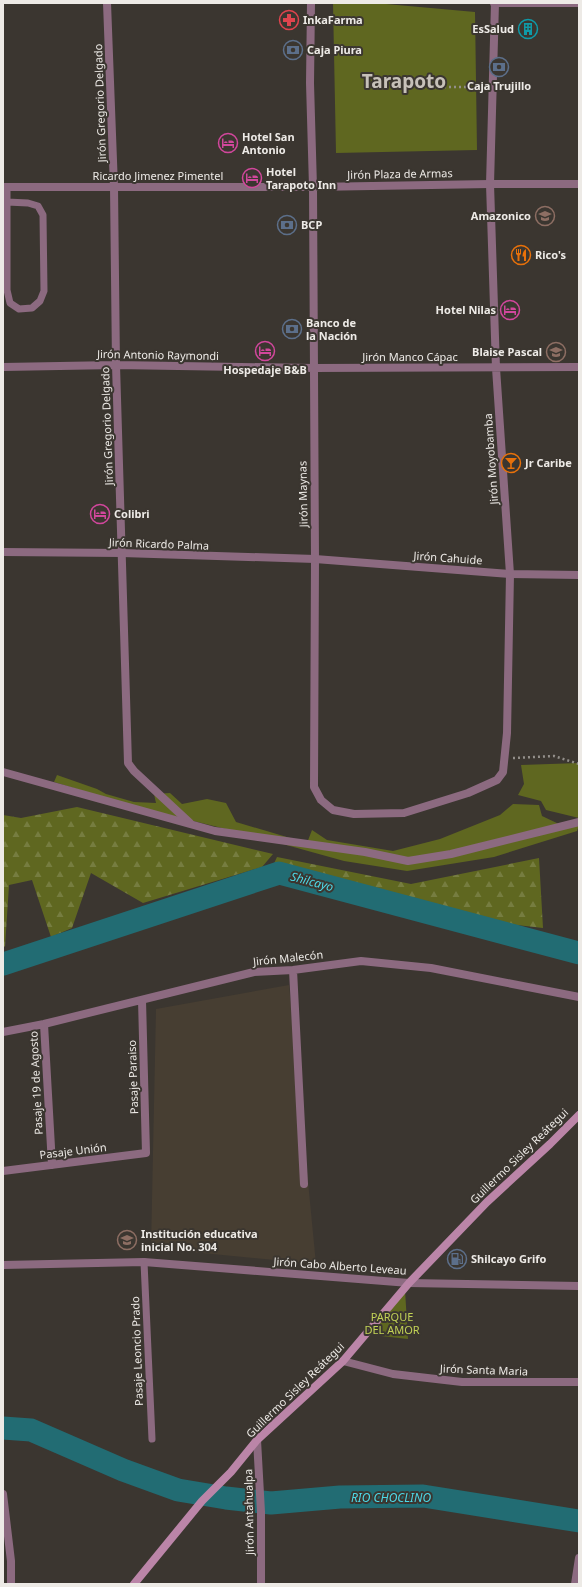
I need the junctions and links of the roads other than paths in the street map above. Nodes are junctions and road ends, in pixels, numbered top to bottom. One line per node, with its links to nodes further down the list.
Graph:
1 (107, 3): 8 (street, Jirón Gregorio Delgado)
2 (311, 3): 9 (street)
3 (494, 3): 4 (street); 5 (street)
4 (579, 3)
5 (490, 184): 6 (street, Jirón Plaza de Armas); 9 (street, Jirón Plaza de Armas); 15 (street, Jirón Moyobamba)
6 (579, 184)
7 (5, 187): 8 (street, Ricardo Jimenez Pimentel); 10 (lane)
8 (114, 187): 9 (street, Ricardo Jimenez Pimentel); 11 (street, Jirón Gregorio Delgado)
9 (313, 187): 14 (street, Jirón Maynas)
10 (7, 202): 10 (lane)
11 (116, 365): 12 (street, Jirón Antonio Raymondi); 14 (street, Jirón Antonio Raymondi); 17 (street, Jirón Gregorio Delgado)
12 (3, 367)
13 (579, 367): 15 (street, Jirón Manco Cápac)
14 (313, 368): 15 (street, Jirón Manco Cápac); 18 (street, Jirón Maynas)
15 (496, 368): 19 (street, Jirón Moyobamba)
16 (3, 552): 17 (street, Jirón Ricardo Palma)
17 (122, 553): 18 (street, Jirón Ricardo Palma); 24 (street, Jirón Gregorio Delgado)
18 (315, 559): 19 (street, Jirón Cahuide); 22 (street, Jirón Maynas)
19 (510, 574): 20 (street, Jirón Cahuide); 22 (street, Jirón Moyobamba)
20 (579, 575)
21 (3, 772): 24 (street)
22 (321, 800)
23 (579, 822): 24 (street)
24 (190, 823)
25 (293, 970): 26 (street, Jirón Malecón); 27 (street, Jirón Malecón); 34 (street)
26 (579, 997)
27 (142, 1000): 28 (street, Jirón Malecón); 31 (street, Pasaje Paraiso)
28 (44, 1024): 29 (street, Jirón Malecón); 32 (street, Pasaje 19 de Agosto)
29 (3, 1032)
30 (579, 1115): 37 (main road, Guillermo Sisley Reátegui)
31 (146, 1153): 32 (street, Pasaje Unión)
32 (52, 1165): 33 (street, Pasaje Unión)
33 (3, 1171)
34 (304, 1184)
35 (144, 1262): 36 (street, Jirón Cabo Alberto Leveau); 37 (street, Jirón Cabo Alberto Leveau); 41 (lane, Pasaje Leoncio Prado)
36 (3, 1265)
37 (409, 1282): 38 (street, Jirón Cabo Alberto Leveau); 39 (main road, Guillermo Sisley Reátegui)
38 (579, 1286)
39 (343, 1361): 40 (street, Jirón Santa Maria); 42 (main road, Guillermo Sisley Reátegui)
40 (579, 1382)
41 (152, 1439)
42 (257, 1440): 46 (main road, Guillermo Sisley Reátegui); 47 (street, Jirón Antahualpa)
43 (3, 1494): 45 (street)
44 (579, 1558): 48 (street)
45 (11, 1584)
46 (134, 1584)
47 (261, 1584)
48 (575, 1584)

